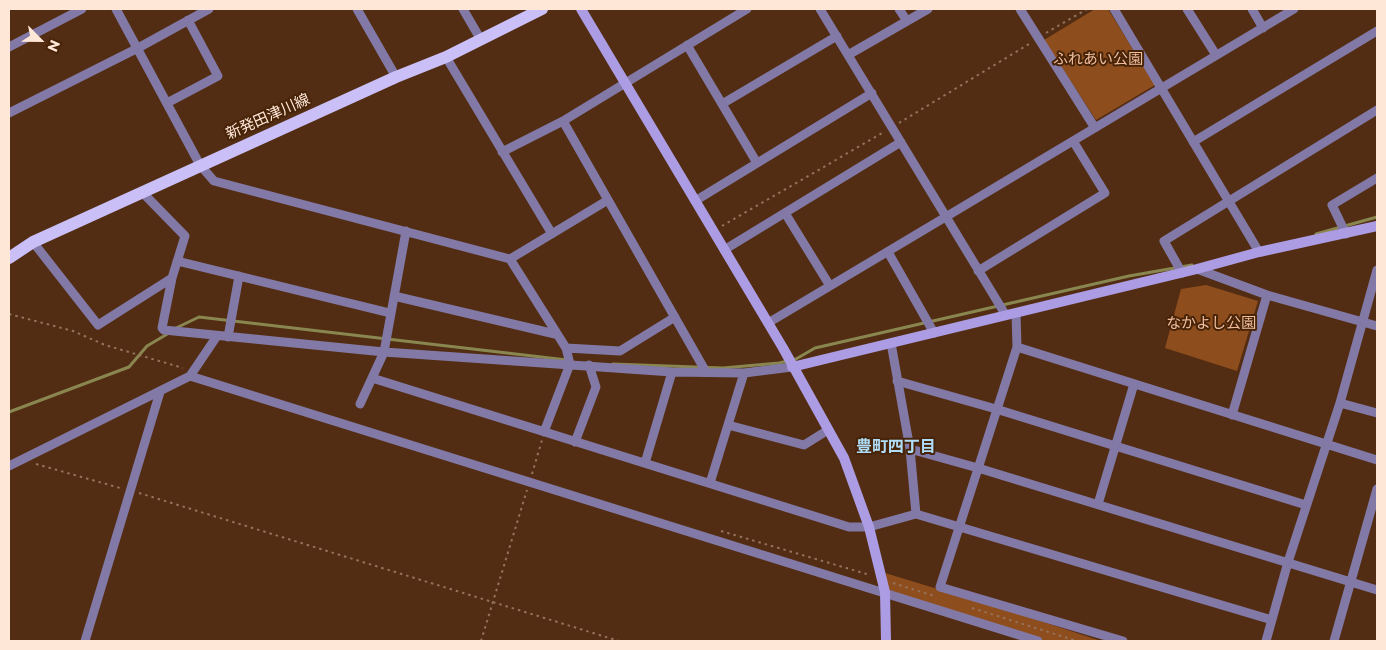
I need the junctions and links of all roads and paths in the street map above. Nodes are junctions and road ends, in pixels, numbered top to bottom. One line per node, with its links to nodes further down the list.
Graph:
1 (82, 9): 26 (street)
2 (116, 9): 27 (street)
3 (209, 9): 18 (street)
4 (357, 9): 31 (street)
5 (462, 9): 24 (street)
6 (542, 9): 24 (main road, 新発田津川線)
7 (581, 9): 32 (street)
8 (747, 9): 25 (street)
9 (820, 9): 22 (street)
10 (899, 9): 19 (street)
11 (928, 9): 19 (street)
12 (1020, 9): 23 (street)
13 (1087, 9): 23 (path)
14 (1114, 9): 33 (street)
15 (1186, 9): 29 (street)
16 (1252, 9): 20 (street)
17 (1294, 9): 20 (street)
18 (188, 20): 27 (street); 35 (street)
19 (907, 21): 28 (street)
20 (1263, 28): 29 (street)
21 (1377, 31): 44 (street)
22 (837, 36): 28 (street); 36 (street)
23 (1038, 38): 40 (path); 41 (street)
24 (481, 40): 30 (main road, 新発田津川線)
25 (687, 45): 32 (street); 36 (street)
26 (9, 47)
27 (138, 48): 35 (street); 38 (street)
28 (848, 55): 34 (street)
29 (1216, 56): 33 (street)
30 (446, 57): 31 (main road, 新発田津川線); 45 (street)
31 (396, 77): 47 (main road, 新発田津川線)
32 (625, 83): 39 (street); 52 (street)
33 (1161, 88): 41 (street); 44 (street)
34 (872, 93): 40 (street); 46 (street)
35 (167, 102): 47 (street)
36 (722, 104): 46 (street)
37 (1377, 110): 51 (street)
38 (9, 113)
39 (563, 121): 45 (street); 50 (street)
40 (892, 127): 43 (street); 57 (path)
41 (1095, 128): 42 (street)
42 (1073, 141): 54 (street); 69 (street)
43 (901, 142): 53 (street); 54 (street)
44 (1193, 142): 51 (street)
45 (502, 152): 58 (street)
46 (757, 163): 52 (street)
47 (200, 166): 49 (main road, 新発田津川線); 56 (street)
48 (1377, 178): 59 (street)
49 (142, 192): 60 (main road, 新発田津川線); 66 (street)
50 (608, 200): 58 (street); 80 (street)
51 (1228, 200): 63 (street); 70 (street)
52 (695, 201): 57 (street)
53 (785, 213): 61 (street); 73 (street)
54 (946, 217): 62 (street); 69 (street)
55 (1377, 226): 59 (street)
56 (406, 231): 65 (street); 75 (street)
57 (713, 231): 61 (street)
58 (552, 234): 65 (street)
59 (1346, 234): 63 (street)
60 (33, 242): 64 (main road, 新発田津川線); 72 (street)
61 (724, 250): 82 (street)
62 (888, 252): 73 (street); 84 (street)
63 (1259, 252): 67 (street)
64 (9, 258)
65 (510, 259): 85 (street)
66 (177, 261): 71 (street); 72 (street)
67 (1198, 269): 70 (street); 74 (street)
68 (1377, 270): 81 (street)
69 (978, 271): 79 (street)
70 (1182, 273): 77 (street)
71 (239, 276): 76 (street); 87 (street)
72 (172, 278): 86 (street)
73 (830, 286): 82 (street)
74 (1267, 295): 81 (street); 108 (street)
75 (394, 296): 76 (street); 85 (street)
76 (390, 313): 91 (street)
77 (1016, 313): 79 (street); 89 (street)
78 (9, 314): 92 (path)
79 (1005, 314): 84 (street)
80 (674, 317): 90 (street); 97 (street)
81 (1363, 322): 83 (street); 104 (street)
82 (768, 324): 95 (street)
83 (1377, 326)
84 (934, 333): 88 (street)
85 (555, 334): 90 (street)
86 (216, 336): 87 (street); 99 (street)
87 (228, 337): 91 (street)
88 (891, 343): 95 (street); 101 (street)
89 (1017, 347): 102 (street); 106 (street)
90 (566, 348): 93 (street)
91 (384, 352): 93 (street); 100 (street)
92 (146, 357)
93 (570, 364): 94 (street); 111 (street)
94 (589, 366): 96 (street); 112 (street)
95 (792, 367): 98 (street); 110 (street)
96 (672, 372): 97 (street); 118 (street)
97 (706, 372): 98 (street)
98 (744, 373): 109 (street)
99 (190, 376): 103 (street); 121 (street)
100 (372, 378): 105 (street); 111 (street)
101 (898, 382): 106 (street); 115 (street)
102 (1134, 384): 108 (street); 114 (street)
103 (160, 392): 116 (street); 124 (street)
104 (1340, 402): 107 (street); 113 (street)
105 (360, 404)
106 (996, 409): 114 (street); 120 (street)
107 (1377, 413)
108 (1232, 415): 113 (street)
109 (728, 425): 110 (street); 122 (street)
110 (828, 430): 128 (street)
111 (544, 432): 112 (street); 121 (path)
112 (576, 442): 118 (street)
113 (1326, 445): 117 (street); 126 (street)
114 (1115, 446): 125 (street); 126 (street)
115 (910, 449): 120 (street); 127 (street)
116 (21, 459): 119 (street); 124 (path)
117 (1377, 460)
118 (645, 463): 122 (street)
119 (9, 466)
120 (978, 468): 125 (street); 129 (street)
121 (529, 484): 133 (street); 134 (path)
122 (710, 484): 128 (street)
123 (1377, 489): 131 (street)
124 (130, 491): 134 (path); 137 (street)
125 (1098, 504): 130 (street)
126 (1306, 505): 130 (street)
127 (916, 514): 128 (street); 129 (street)
128 (869, 527): 133 (street)
129 (959, 527): 135 (street); 142 (street)
130 (1288, 562): 131 (street); 135 (street)
131 (1350, 582): 132 (street); 144 (street)
132 (1377, 590)
133 (885, 592): 136 (street); 140 (street)
134 (493, 602): 138 (path); 139 (path)
135 (1272, 620): 143 (street)
136 (1012, 637): 141 (street)
137 (85, 641)
138 (481, 641)
139 (619, 641)
140 (886, 641)
141 (1038, 641)
142 (1124, 641)
143 (1266, 641)
144 (1334, 641)

